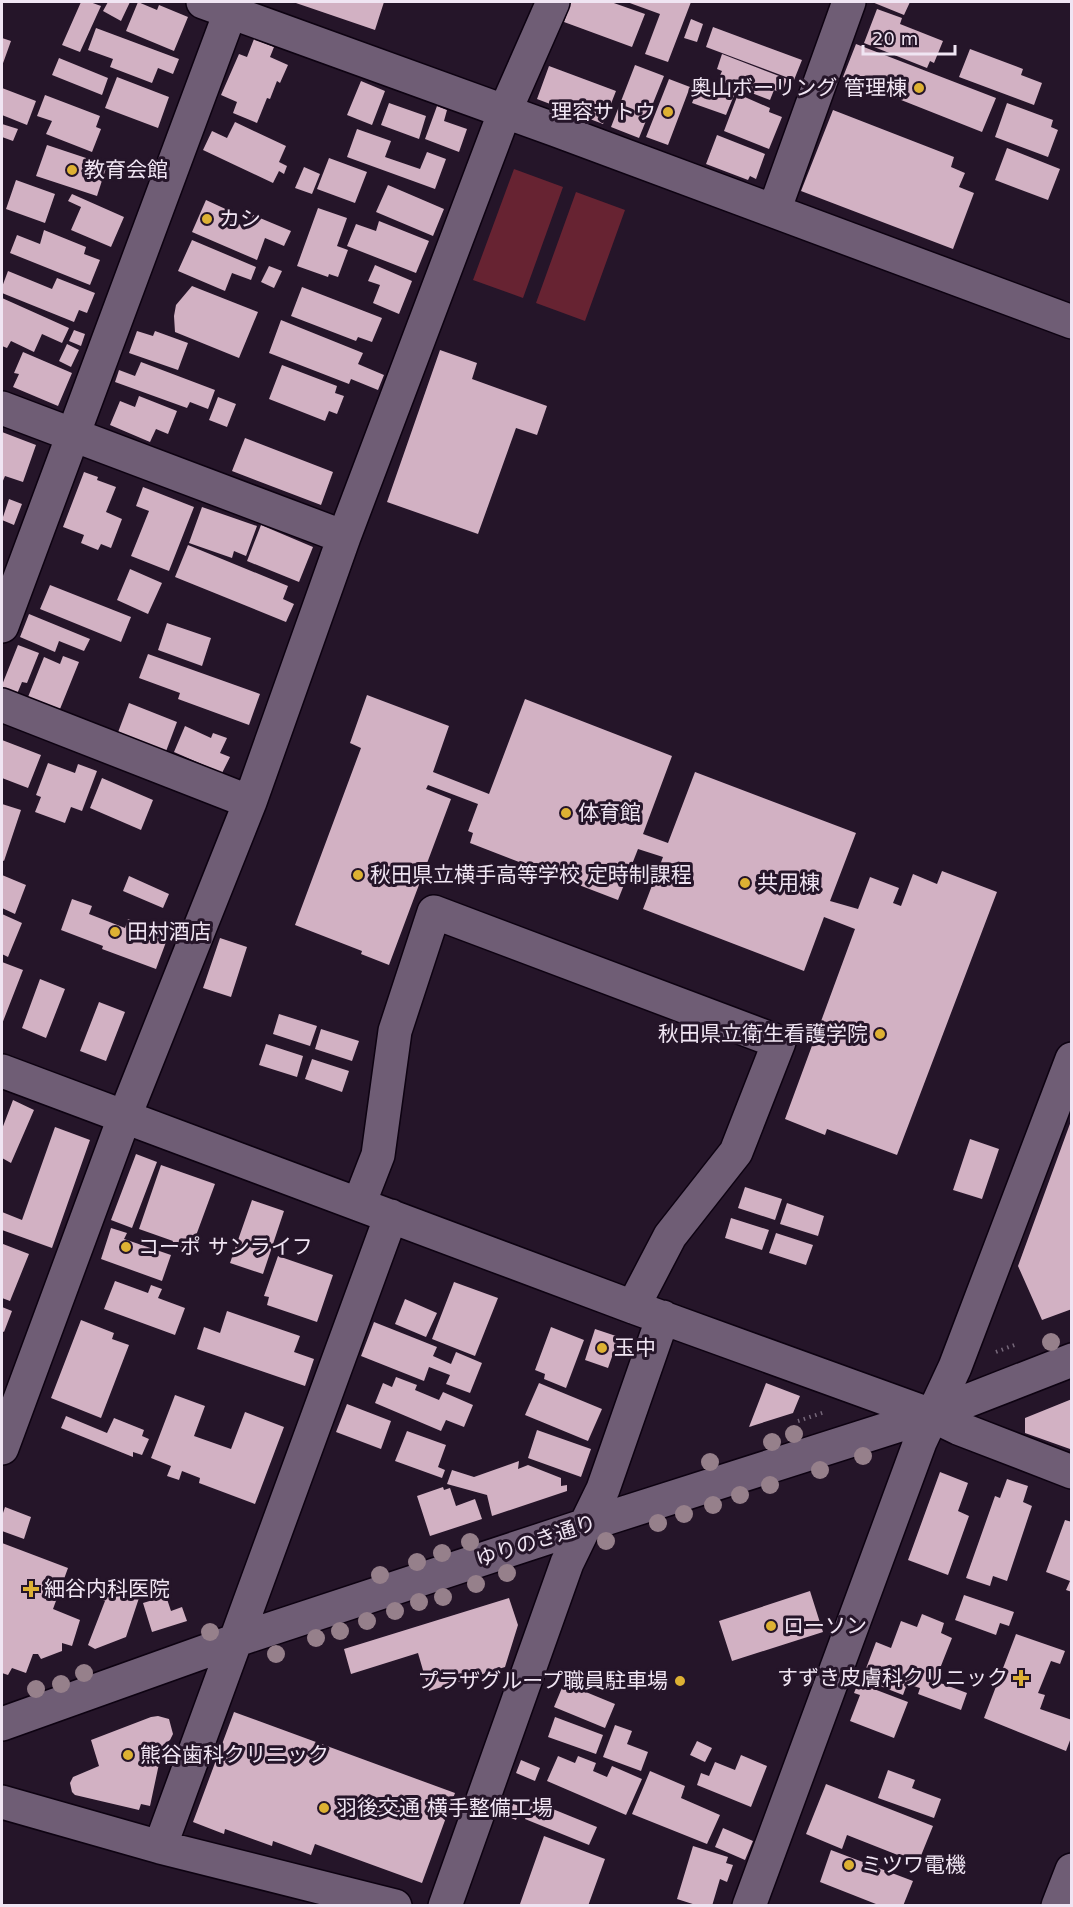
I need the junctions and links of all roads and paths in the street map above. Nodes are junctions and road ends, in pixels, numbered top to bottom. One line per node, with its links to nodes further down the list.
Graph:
1 (553, 2): 4 (street)
2 (849, 2): 5 (street)
3 (222, 5): 4 (street); 8 (street)
4 (505, 111): 5 (street); 9 (street)
5 (774, 211): 6 (street)
6 (1071, 322)
7 (2, 408): 8 (street)
8 (72, 435): 9 (street); 10 (street)
9 (344, 537): 12 (street)
10 (2, 626)
11 (2, 705): 12 (street)
12 (250, 802): 15 (street)
13 (1071, 1059): 20 (street)
14 (2, 1071): 15 (street)
15 (124, 1118): 16 (street); 21 (street)
16 (359, 1204): 17 (street); 18 (street)
17 (391, 1216): 18 (street); 24 (street)
18 (648, 1312): 20 (street); 23 (street)
19 (1071, 1360): 20 (street, ゆりのき通り)
20 (931, 1415): 22 (street); 23 (street, ゆりのき通り); 31 (street)
21 (2, 1448)
22 (1071, 1472)
23 (586, 1525): 24 (street, ゆりのき通り); 30 (street)
24 (237, 1640): 25 (street, ゆりのき通り); 27 (street)
25 (2, 1724)
26 (2, 1802): 27 (street)
27 (160, 1847): 29 (street)
28 (1071, 1870): 32 (street)
29 (395, 1905)
30 (445, 1905)
31 (749, 1905)
32 (1058, 1905)

